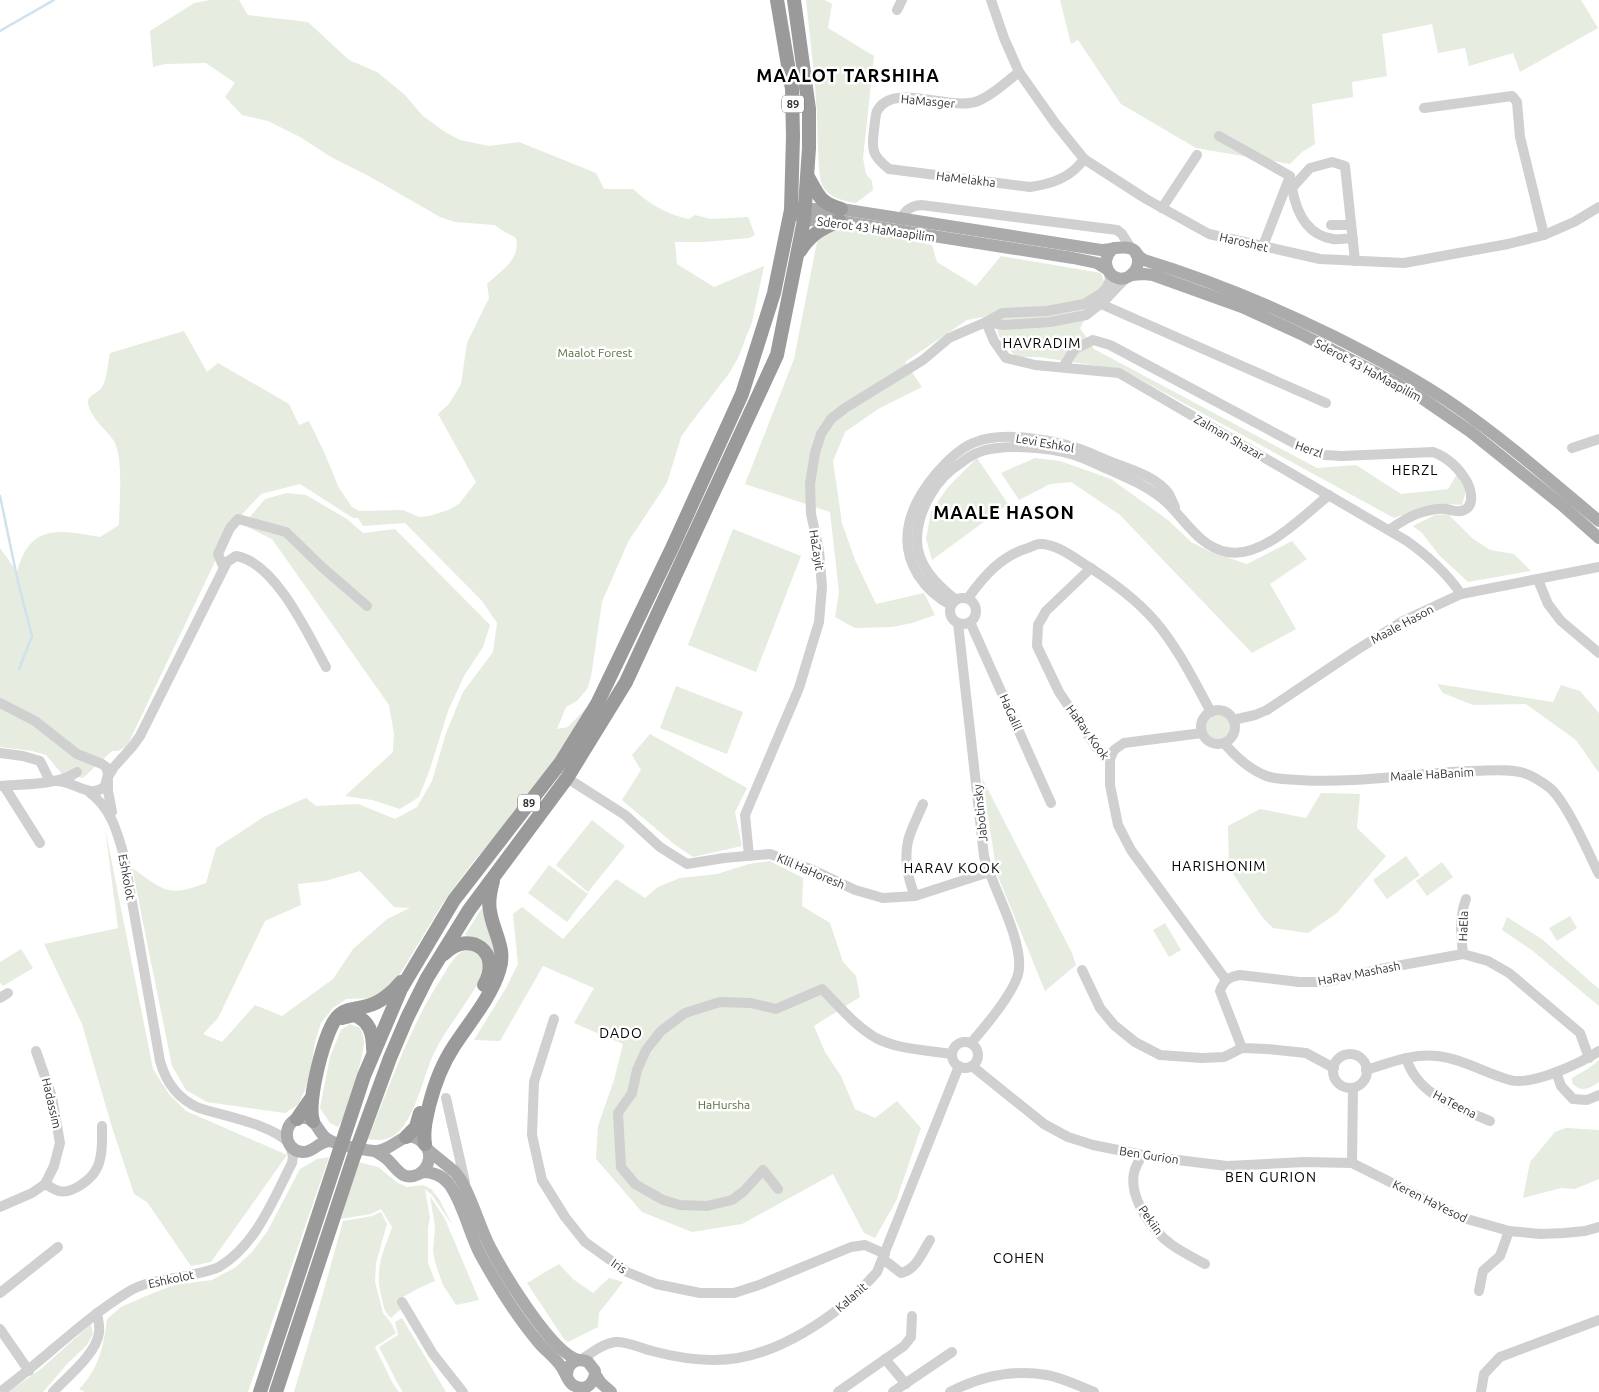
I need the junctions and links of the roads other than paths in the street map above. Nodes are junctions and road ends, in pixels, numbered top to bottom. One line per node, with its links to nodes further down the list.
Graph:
1 (777, 0): 15 (highway, 89)
2 (794, 0): 12 (highway, 89)
3 (902, 0): 5 (street)
4 (991, 0): 6 (street, Haroshet)
5 (897, 10)
6 (1018, 72): 8 (street, HaMasger); 11 (street, Haroshet)
7 (1424, 108): 20 (street)
8 (875, 124): 11 (street, HaMelakha)
9 (1219, 136): 22 (street)
10 (1197, 155): 14 (street)
11 (1084, 159): 14 (street, Haroshet)
12 (808, 177): 15 (highway, 89); 16 (highway)
13 (1599, 207): 20 (street, Haroshet)
14 (1162, 208): 22 (street, Haroshet)
15 (800, 213): 16 (main road, Sderot 43 HaMaapilim); 25 (highway, 89); 81 (highway, 89)
16 (840, 215): 17 (main road, Sderot 43 HaMaapilim); 25 (highway)
17 (900, 225): 23 (main road, Sderot 43 HaMaapilim); 24 (street); 27 (main road, Sderot 43 HaMaapilim)
18 (1331, 225): 19 (street)
19 (1351, 225): 21 (street); 21 (street)
20 (1544, 236): 26 (street, Haroshet)
21 (1353, 238): 26 (street)
22 (1263, 246): 26 (street, Haroshet)
23 (1114, 248): 24 (main road); 27 (main road)
24 (1134, 252): 28 (main road); 36 (main road, Sderot 43 HaMaapilim)
25 (797, 256): 65 (highway, 89)
26 (1355, 261)
27 (1108, 271): 28 (main road); 30 (street, HaZayit)
28 (1129, 277): 29 (street, HaZayit); 38 (main road, Sderot 43 HaMaapilim)
29 (1101, 304): 30 (street, HaZayit); 32 (street)
30 (986, 322): 31 (street, Zalman Shazar); 73 (street, HaZayit)
31 (1063, 367): 35 (street, Zalman Shazar); 37 (street, Herzl)
32 (1326, 403)
33 (1599, 438): 34 (street)
34 (1572, 448)
35 (1329, 495): 37 (street, Zalman Shazar); 47 (street, Levi Eshkol)
36 (1599, 521)
37 (1388, 530): 45 (street, Zalman Shazar)
38 (1599, 538)
39 (1599, 562): 43 (street, Maale Hason)
40 (1599, 567): 43 (street, Maale Hason)
41 (224, 568): 48 (street); 52 (street); 60 (street)
42 (1091, 568): 46 (street); 54 (street); 61 (street, HaRav Kook)
43 (1588, 569): 44 (street, Maale Hason)
44 (1538, 580): 45 (street, Maale Hason); 51 (street)
45 (1461, 594): 55 (street, Maale Hason)
46 (968, 598): 47 (street); 49 (street)
47 (954, 602): 50 (street)
48 (367, 606)
49 (970, 622): 50 (street); 69 (street, HaGalil)
50 (958, 623): 75 (street, Jabotinsky)
51 (1599, 653)
52 (326, 667)
53 (0, 703): 58 (street)
54 (1211, 712): 55 (street); 56 (street)
55 (1233, 720): 57 (street)
56 (1202, 733): 57 (street); 61 (street)
57 (1224, 743): 76 (street, Maale HaBanim)
58 (68, 748): 62 (street); 63 (street)
59 (0, 753): 66 (street)
60 (127, 753): 62 (street); 64 (street)
61 (1110, 759): 83 (street, HaRav Kook)
62 (95, 761): 63 (street); 64 (street)
63 (77, 771): 66 (street, Eshkolot); 68 (street)
64 (108, 778): 68 (street); 71 (street, Eshkolot)
65 (567, 778): 73 (street, Klil HaHoresh); 74 (highway, 89)
66 (53, 781): 67 (street, Eshkolot); 68 (street, Eshkolot)
67 (2, 786): 72 (street)
68 (86, 790): 71 (street, Eshkolot)
69 (1051, 803)
70 (923, 804): 77 (street)
71 (114, 823): 107 (street, Eshkolot)
72 (40, 843)
73 (749, 856): 77 (street, Klil HaHoresh)
74 (496, 872): 80 (highway, 89); 111 (highway)
75 (989, 872): 77 (street, Klil HaHoresh); 86 (street, Jabotinsky)
76 (1599, 874)
77 (915, 896)
78 (1466, 899): 79 (street, HaEla)
79 (1463, 954): 83 (street, HaRav Mashash); 93 (street, HaRav Mashash)
80 (438, 960): 109 (highway); 150 (highway, 89)
81 (412, 968): 85 (highway); 90 (highway, 89)
82 (1082, 970): 87 (street)
83 (1226, 980): 87 (street)
84 (554, 1019): 129 (street, Iris)
85 (328, 1033): 90 (highway); 100 (highway)
86 (971, 1043): 91 (street); 95 (street)
87 (1242, 1048): 96 (street)
88 (36, 1051): 121 (street, Hadassim)
89 (1599, 1051): 93 (street)
90 (373, 1052): 149 (highway, 89)
91 (952, 1054): 94 (street); 122 (street)
92 (1406, 1058): 97 (street); 98 (street); 103 (street, HaTeena)
93 (1589, 1058): 98 (street)
94 (959, 1066): 95 (street); 129 (street, Kalanit)
95 (972, 1066): 115 (street, Ben Gurion)
96 (1334, 1068): 97 (street); 99 (street)
97 (1366, 1070): 99 (street)
98 (1556, 1072): 101 (street)
99 (1353, 1088): 118 (street)
100 (313, 1094): 104 (highway); 106 (highway)
101 (1599, 1095)
102 (446, 1098): 114 (street)
103 (1490, 1121)
104 (293, 1122): 106 (main road); 107 (street); 110 (main road)
105 (102, 1126): 121 (street)
106 (317, 1126): 108 (main road); 112 (main road)
107 (270, 1130): 110 (street, Eshkolot)
108 (331, 1141): 112 (main road); 113 (main road)
109 (400, 1141): 111 (main road); 113 (main road); 119 (main road)
110 (290, 1144): 112 (main road); 117 (street)
111 (426, 1147): 116 (main road); 120 (main road)
112 (311, 1149): 117 (street, Eshkolot)
113 (372, 1151): 119 (main road)
114 (457, 1151): 116 (street); 123 (street)
115 (1142, 1155): 118 (street, Ben Gurion); 130 (street, Pekiin)
116 (443, 1162): 123 (main road)
117 (292, 1163): 134 (street, Eshkolot)
118 (1352, 1163): 126 (street, Keren HaYesod)
119 (392, 1165): 120 (main road)
120 (422, 1172): 144 (main road)
121 (45, 1184): 124 (street)
122 (778, 1189)
123 (467, 1190): 141 (main road)
124 (0, 1207)
125 (1599, 1227): 126 (street, Keren HaYesod)
126 (1509, 1231): 131 (street)
127 (930, 1240): 129 (street, Iris)
128 (58, 1247): 132 (street)
129 (884, 1257): 138 (street, Kalanit)
130 (1205, 1264)
131 (1479, 1291)
132 (0, 1293)
133 (402, 1302): 151 (street)
134 (97, 1313): 142 (street, Eshkolot); 148 (street)
135 (912, 1316): 140 (street)
136 (1599, 1320): 157 (street)
137 (0, 1329): 142 (street)
138 (612, 1343): 141 (street); 143 (street)
139 (952, 1352): 145 (street)
140 (885, 1359): 145 (street); 153 (street)
141 (580, 1360): 143 (main road); 144 (main road)
142 (28, 1371): 147 (street, Eshkolot)
143 (594, 1371): 146 (main road); 152 (main road)
144 (567, 1376): 146 (main road)
145 (906, 1384): 154 (street)
146 (587, 1390)
147 (0, 1392)
148 (53, 1392)
149 (260, 1392)
150 (276, 1392)
151 (463, 1392)
152 (611, 1392)
153 (838, 1392)
154 (893, 1392)
155 (950, 1392): 156 (street)
156 (1094, 1392)
157 (1481, 1392)

